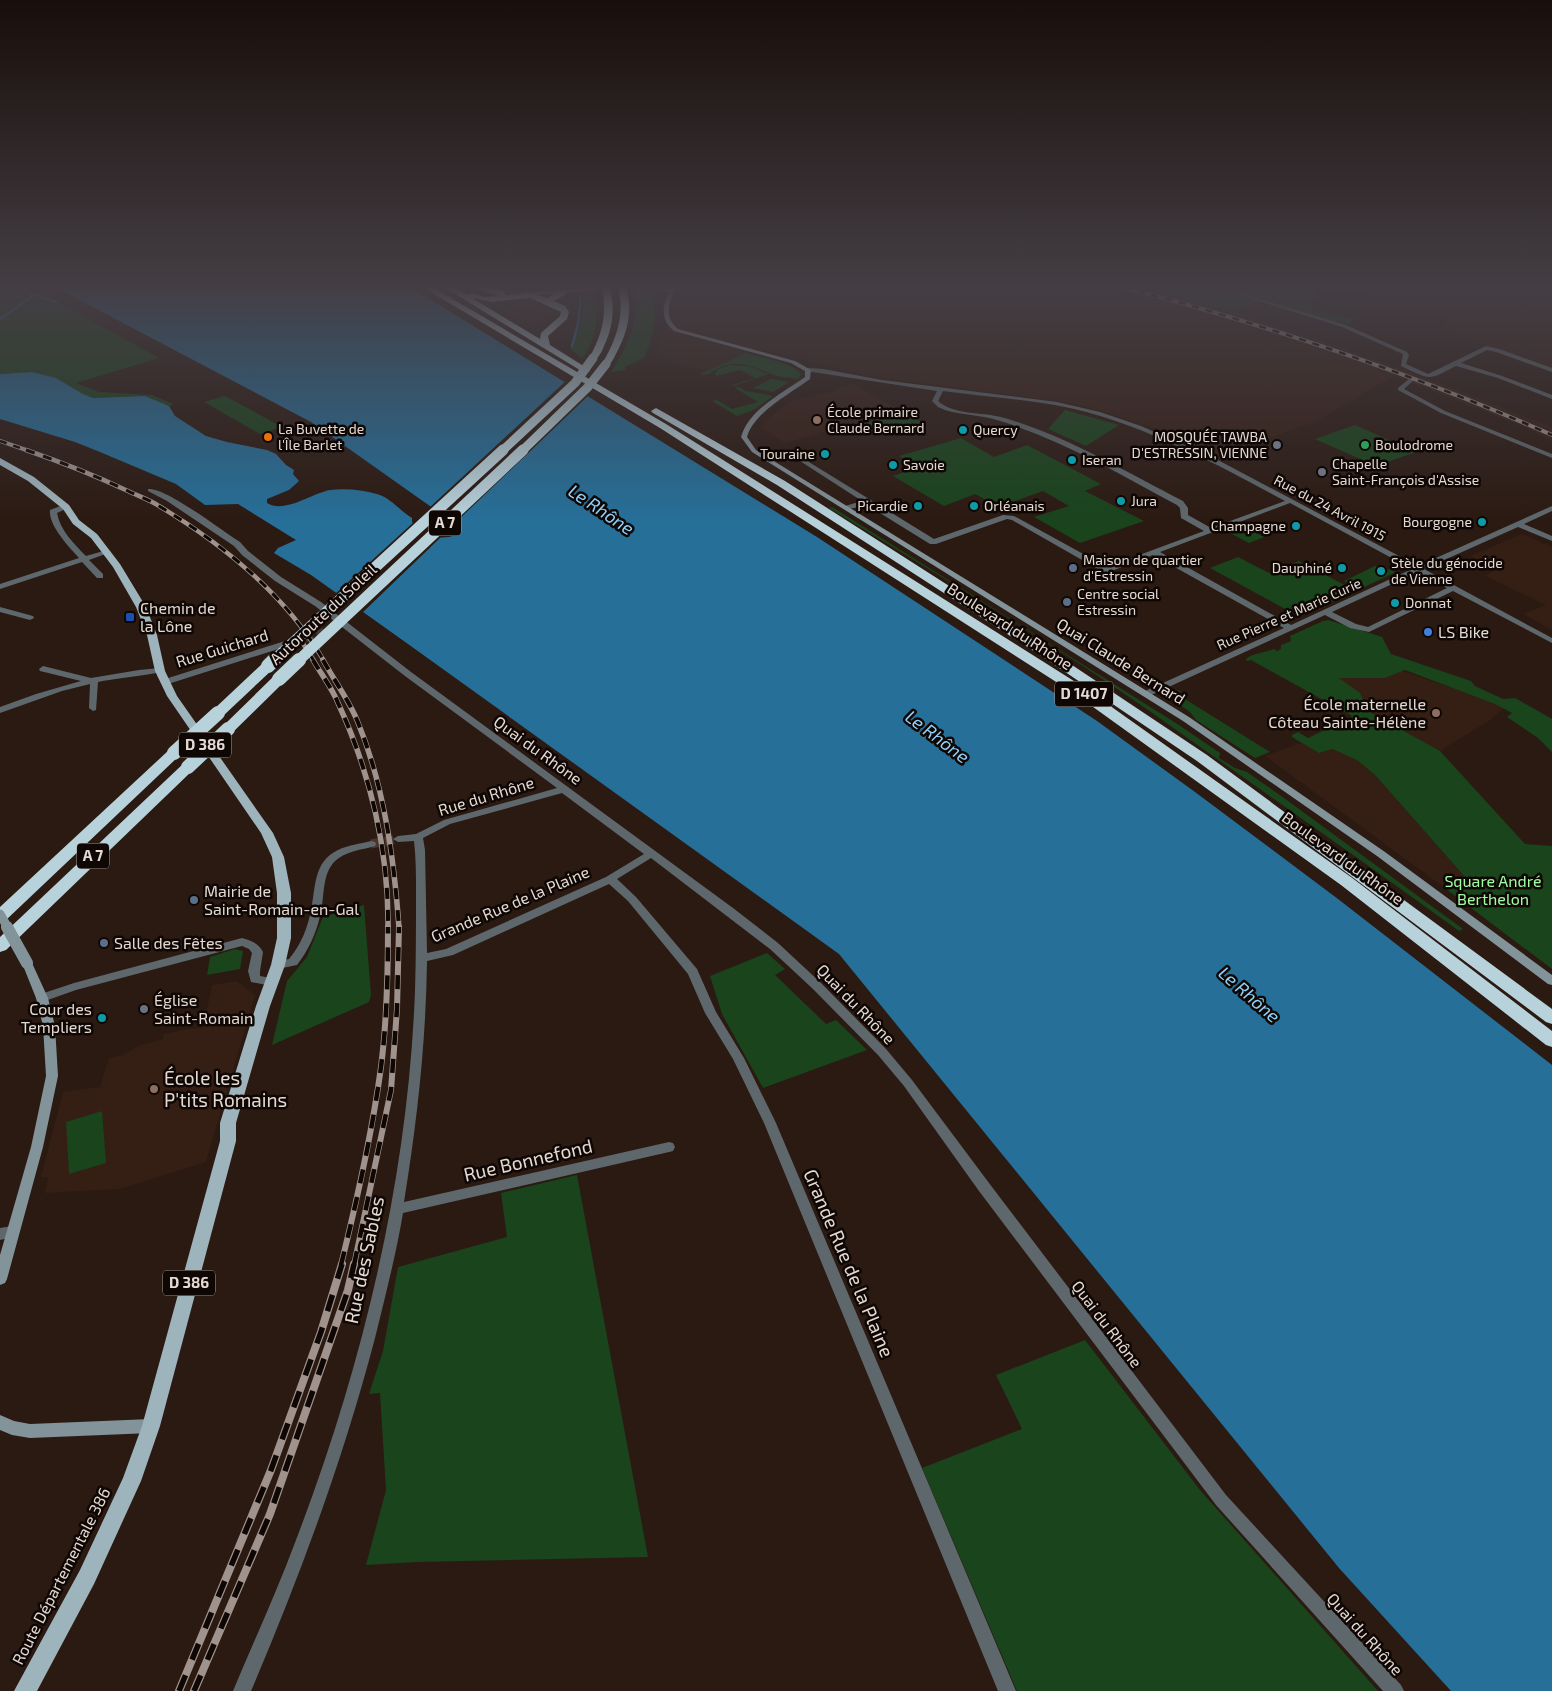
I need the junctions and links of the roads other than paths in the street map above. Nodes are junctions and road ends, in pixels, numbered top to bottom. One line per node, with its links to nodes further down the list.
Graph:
1 (555, 363): 13 (highway, Boulevard du Rhône / D 1407)
2 (561, 363): 13 (highway)
3 (575, 363): 62 (highway, Boulevard du Rhône / D 1407)
4 (589, 363): 55 (highway, Autoroute du Soleil / A 7, bridge)
5 (607, 363): 56 (highway, Autoroute du Soleil / A 7, bridge)
6 (795, 363): 10 (main road, Rue du 24 Avril 1915)
7 (1404, 363): 8 (street)
8 (1454, 363): 15 (street)
9 (1532, 363): 11 (street)
10 (808, 370): 14 (street, Rue du 24 Avril 1915); 23 (main road, Quai Claude Bernard)
11 (1552, 370)
12 (1411, 380): 17 (street)
13 (591, 384): 63 (highway, Boulevard du Rhône / D 1407)
14 (941, 389): 20 (street, Rue du 24 Avril 1915); 26 (street)
15 (1552, 397)
16 (789, 452): 21 (street)
17 (1552, 456)
18 (0, 461): 22 (main road, Route Départementale 386 / D 386)
19 (150, 490): 38 (street, Quai du Rhône)
20 (1290, 501): 26 (street); 31 (street, Rue du 24 Avril 1915)
21 (868, 502): 23 (street); 29 (street)
22 (66, 507): 28 (main road, Route Départementale 386 / D 386); 30 (street)
23 (848, 508): 46 (main road, Quai Claude Bernard)
24 (1552, 508): 25 (street, Rue Pierre et Marie Curie)
25 (1518, 524): 27 (street); 31 (street, Rue Pierre et Marie Curie)
26 (1210, 531): 29 (street)
27 (1552, 539)
28 (107, 552): 30 (street); 44 (main road, Route Départementale 386 / D 386)
29 (1155, 553): 40 (street)
30 (84, 558): 32 (street); 33 (street)
31 (1419, 569): 34 (street, Rue du 24 Avril 1915); 36 (street, Rue Pierre et Marie Curie)
32 (100, 576)
33 (0, 587)
34 (1454, 588): 36 (street); 41 (street, Rue du 24 Avril 1915)
35 (0, 609): 37 (street)
36 (1326, 612): 40 (street, Rue Pierre et Marie Curie)
37 (30, 618)
38 (345, 625): 39 (street); 49 (street, Quai du Rhône)
39 (336, 628)
40 (1291, 628): 46 (street, Rue Pierre et Marie Curie)
41 (1552, 640)
42 (288, 643): 44 (street, Rue Guichard)
43 (43, 669): 45 (street)
44 (162, 676): 45 (street, Rue Guichard); 58 (main road, Route Départementale 386 / D 386)
45 (92, 679): 47 (street); 48 (street, Rue Guichard)
46 (1146, 694): 59 (main road, Quai Claude Bernard)
47 (93, 708)
48 (0, 710)
49 (565, 789): 50 (street, Rue du Rhône); 53 (street, Quai du Rhône)
50 (418, 837): 51 (street); 57 (street, Rue des Sables)
51 (398, 839)
52 (371, 844): 58 (street)
53 (652, 854): 54 (street, Grande Rue de la Plaine); 73 (street, Quai du Rhône)
54 (610, 879): 57 (street, Grande Rue de la Plaine); 72 (street, Grande Rue de la Plaine)
55 (0, 915): 61 (main road, bridge)
56 (0, 946)
57 (423, 958): 65 (street, Rue des Sables)
58 (278, 964): 60 (main road, Route Départementale 386 / D 386)
59 (1552, 981)
60 (272, 982): 61 (street); 69 (main road, Route Départementale 386 / D 386)
61 (42, 998): 66 (main road)
62 (1552, 1018)
63 (1552, 1040)
64 (670, 1147): 65 (street, Rue Bonnefond)
65 (396, 1209): 71 (street, Rue des Sables)
66 (6, 1233): 67 (main road)
67 (0, 1280)
68 (0, 1422): 69 (main road)
69 (151, 1426): 70 (main road, Route Départementale 386 / D 386)
70 (25, 1691)
71 (242, 1691)
72 (1006, 1691)
73 (1395, 1691)

